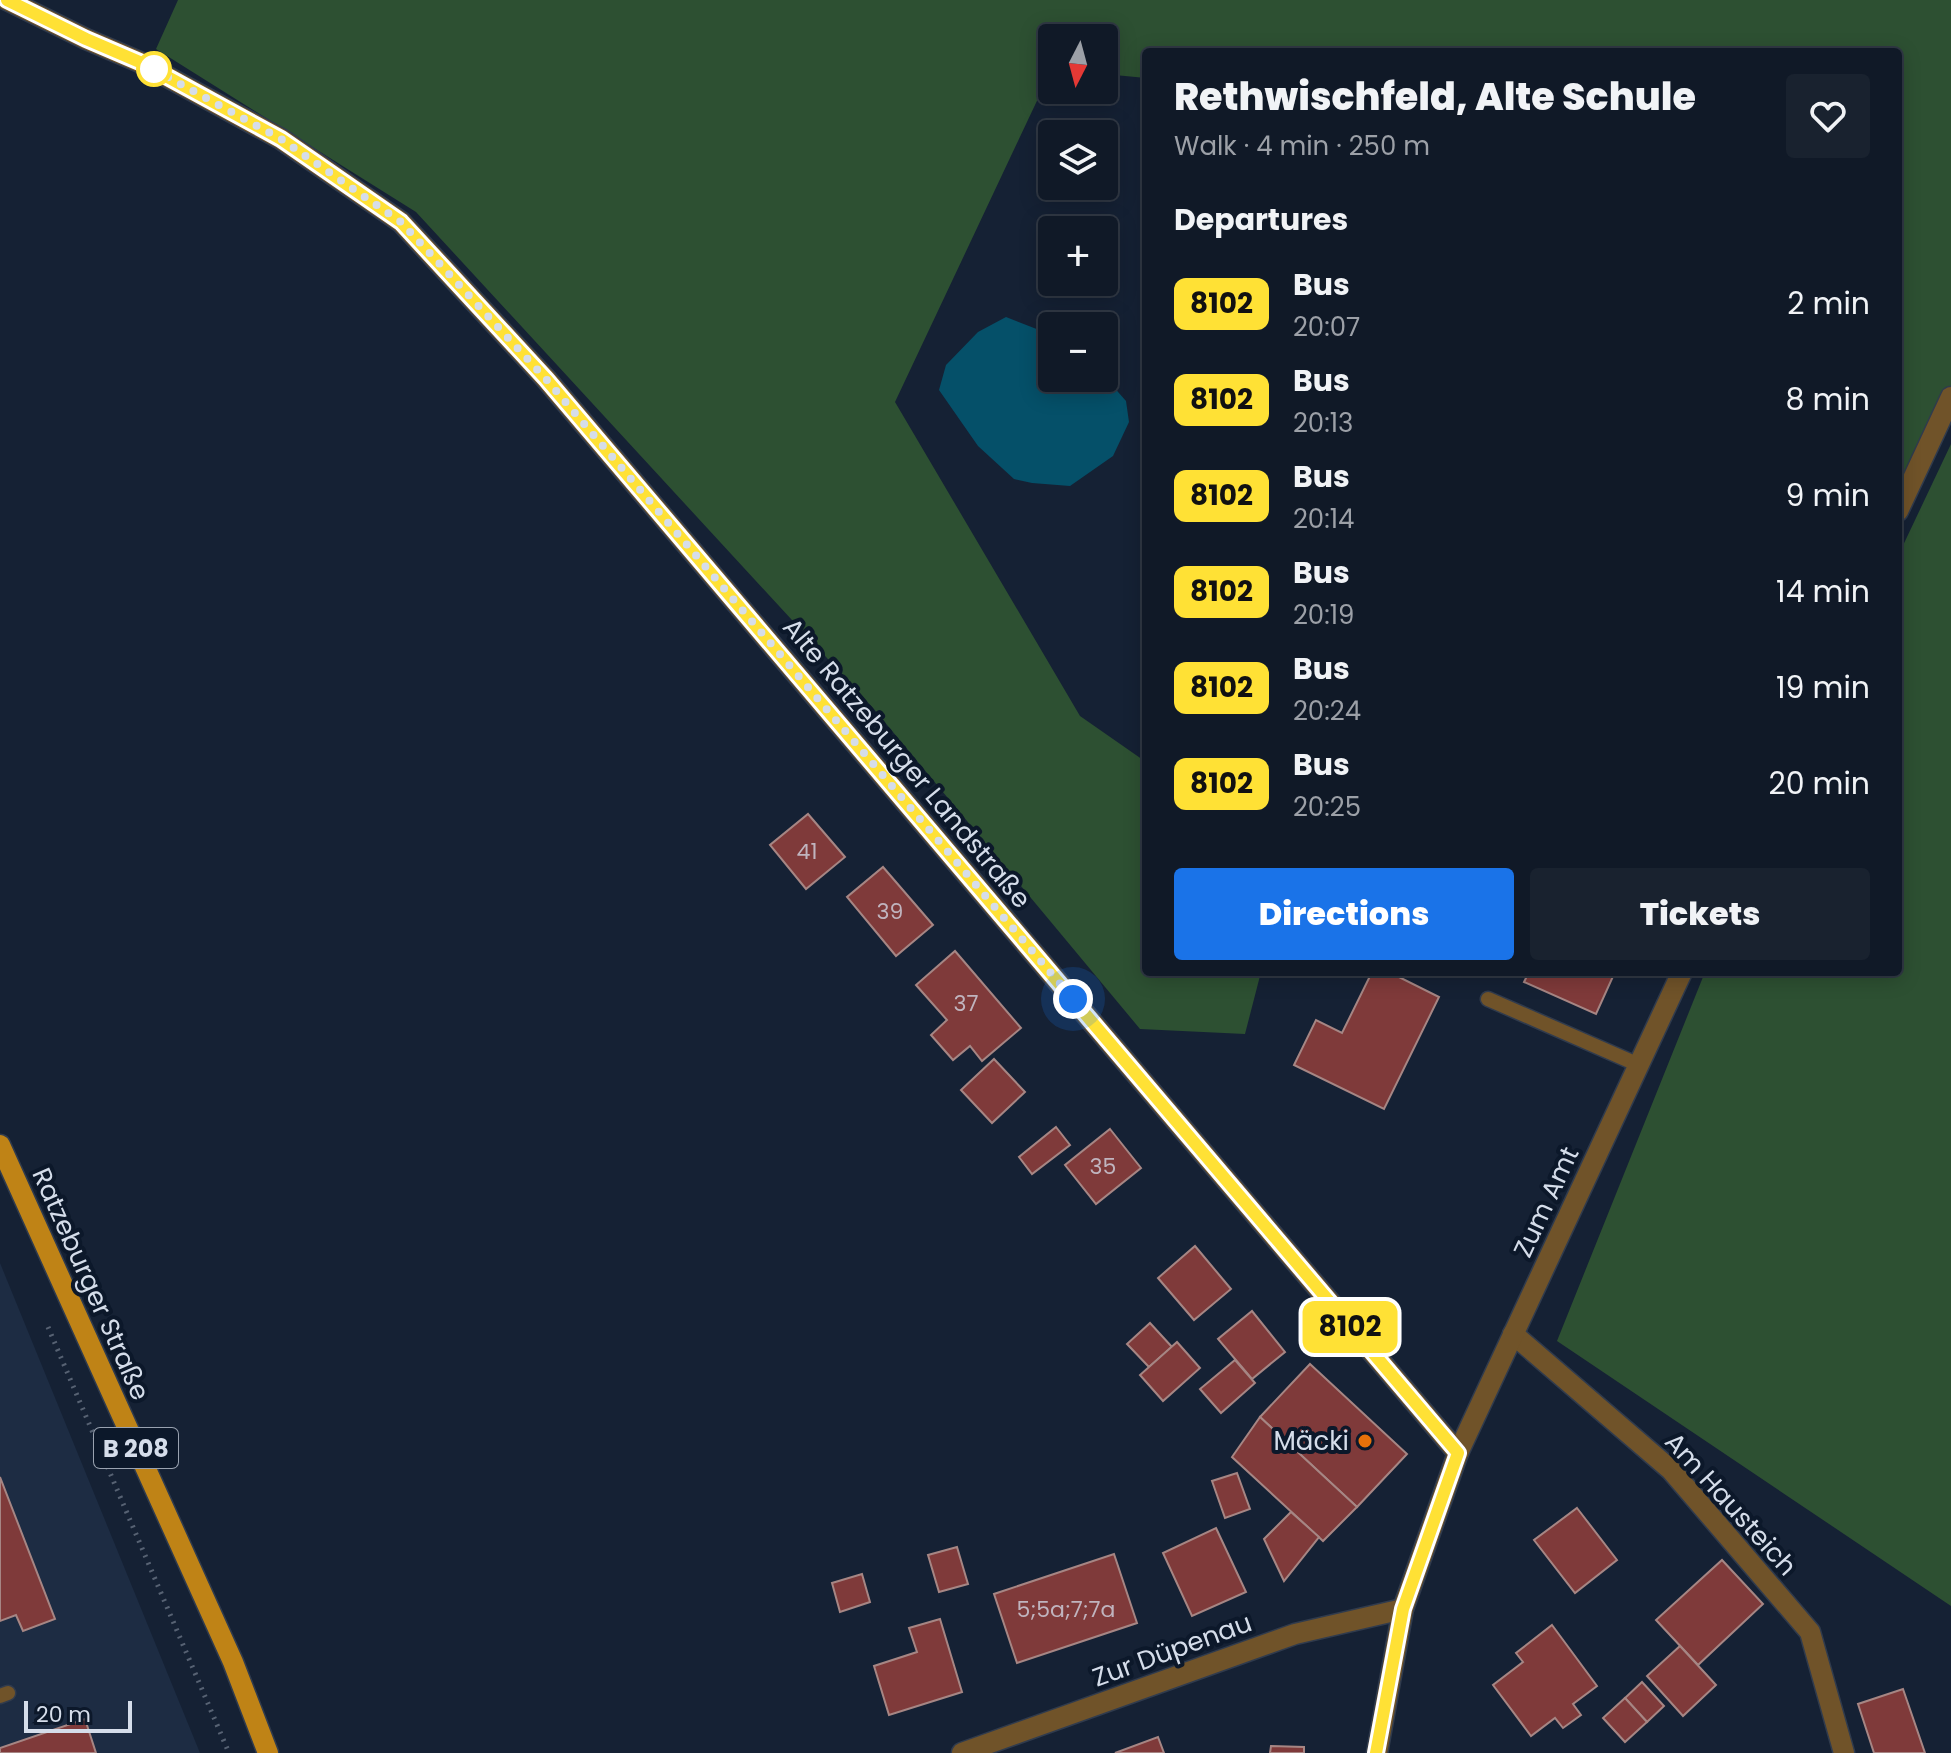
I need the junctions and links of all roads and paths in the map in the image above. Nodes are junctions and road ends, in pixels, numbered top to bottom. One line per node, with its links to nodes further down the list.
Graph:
1 (7, 0): 10 (street, Alte Ratzeburger Landstraße)
2 (1951, 397): 3 (street)
3 (1902, 502)
4 (1680, 976): 6 (street, Zum Amt)
5 (1488, 999): 6 (lane)
6 (1639, 1065): 9 (street, Zum Amt)
7 (0, 1145): 13 (main road, Ratzeburger Straße / B 208)
8 (43, 1317): 12 (path)
9 (1513, 1334): 10 (street, Zum Amt); 16 (street, Am Hausteich)
10 (1458, 1453): 11 (street)
11 (1403, 1609): 14 (street, Zur Düpenau); 15 (street)
12 (229, 1753)
13 (268, 1753)
14 (962, 1753)
15 (1377, 1753)
16 (1844, 1753)

